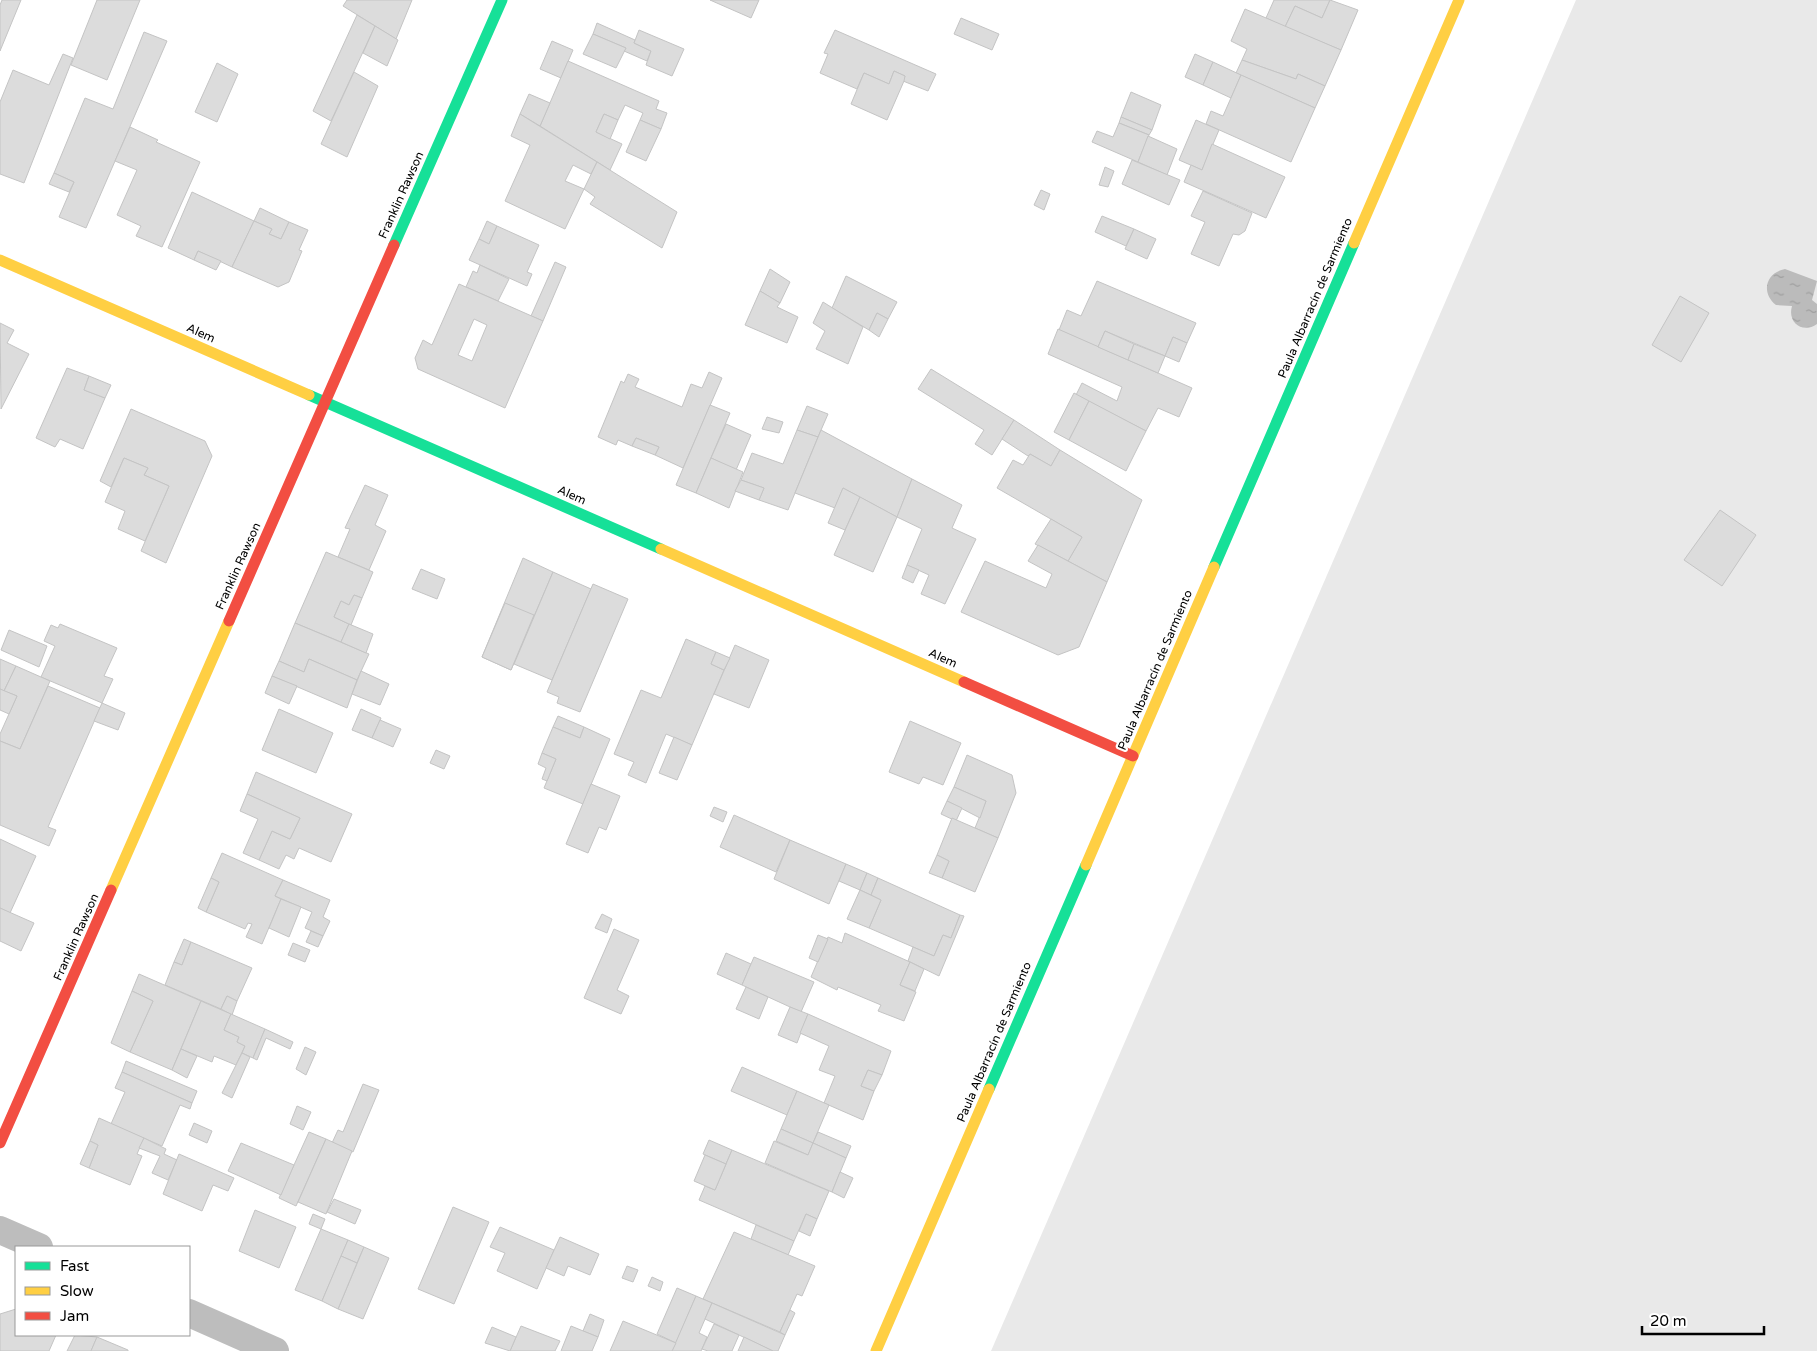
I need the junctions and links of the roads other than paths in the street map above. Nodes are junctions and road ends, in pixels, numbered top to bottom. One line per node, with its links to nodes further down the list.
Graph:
1 (502, 0): 4 (street, Franklin Rawson)
2 (1459, 0): 5 (street, Paula Albarracín de Sarmiento)
3 (0, 260): 4 (street, Alem)
4 (325, 402): 5 (street, Alem); 6 (street, Franklin Rawson)
5 (1132, 756): 11 (street, Paula Albarracín de Sarmiento)
6 (0, 1143)
7 (0, 1230): 8 (street)
8 (37, 1246)
9 (190, 1313): 10 (street)
10 (275, 1351)
11 (876, 1351)

